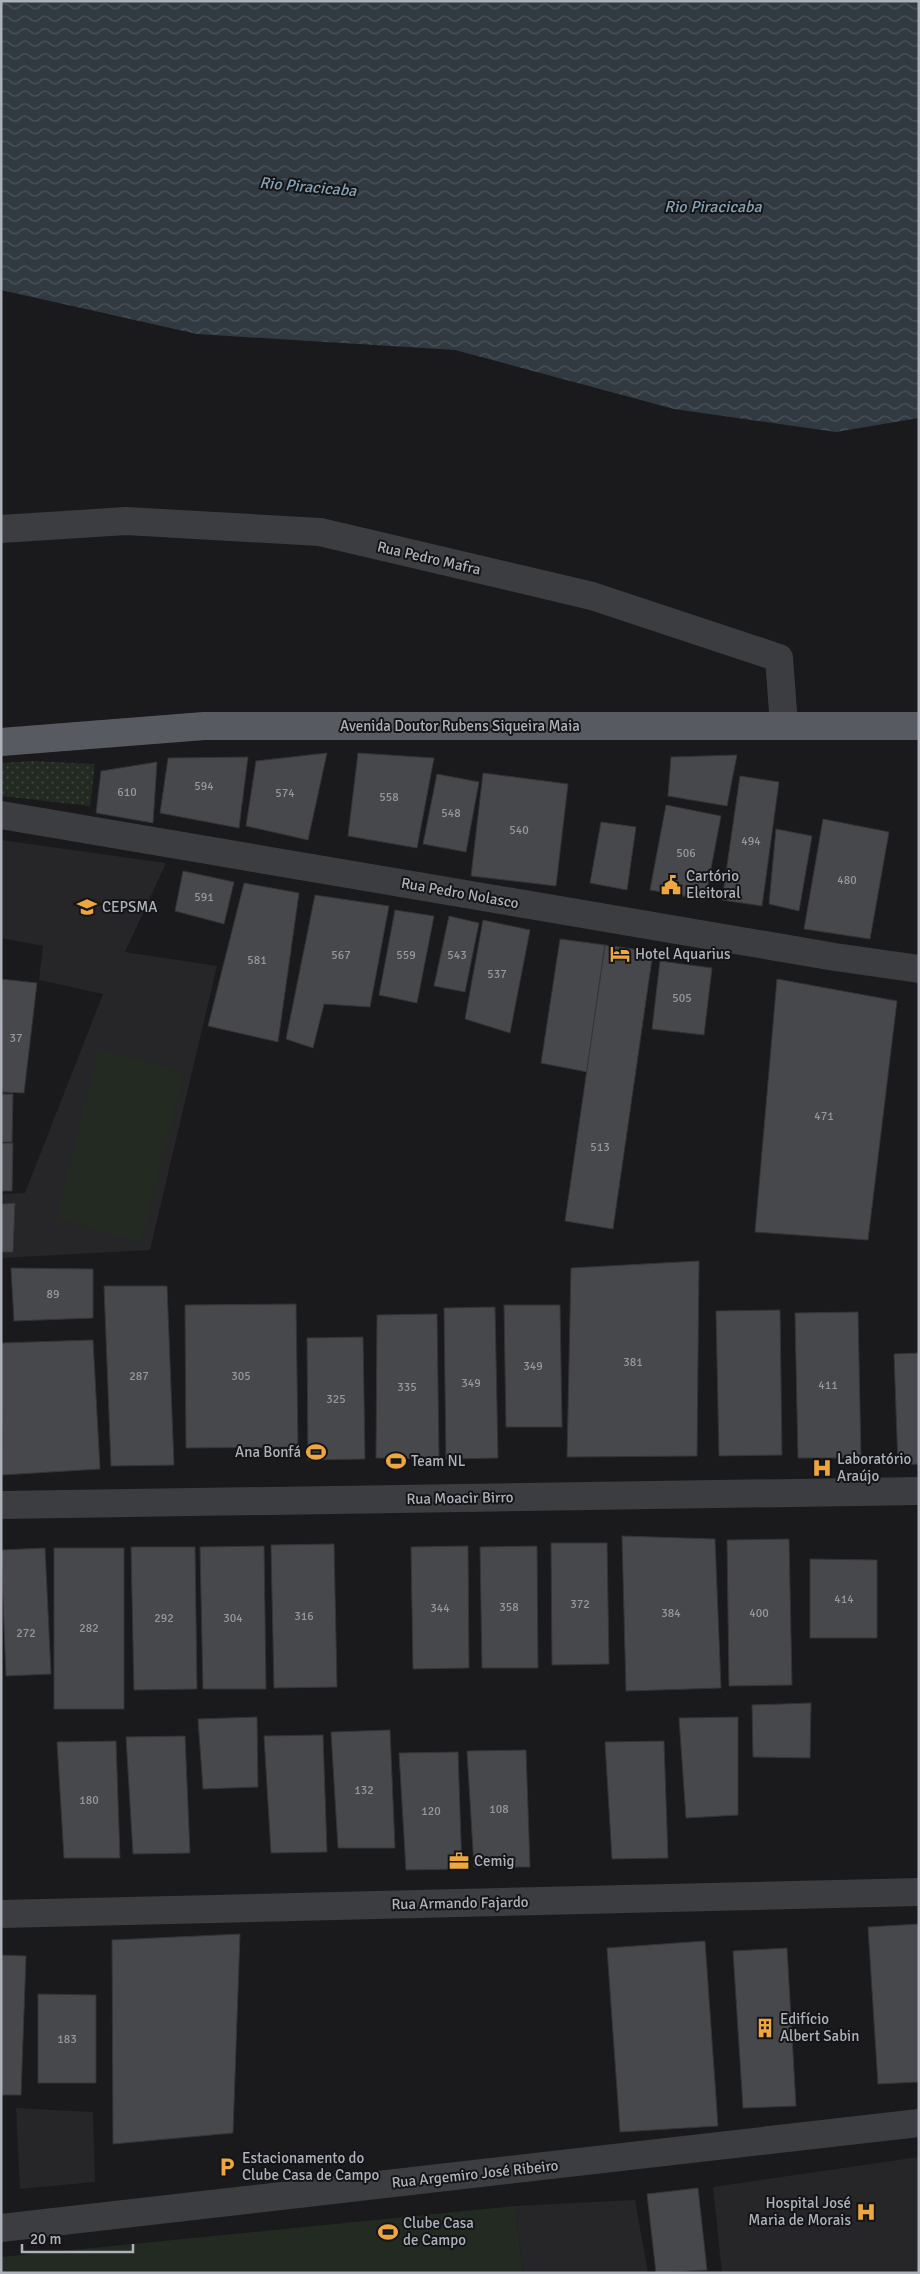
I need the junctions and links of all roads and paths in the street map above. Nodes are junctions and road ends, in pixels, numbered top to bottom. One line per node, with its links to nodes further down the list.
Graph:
1 (1, 529): 2 (street, Rua Pedro Mafra)
2 (784, 725): 3 (main road, Avenida Doutor Rubens Siqueira Maia); 5 (main road, Avenida Doutor Rubens Siqueira Maia)
3 (919, 726)
4 (1, 734): 5 (main road)
5 (31, 741): 6 (main road, Avenida Doutor Rubens Siqueira Maia)
6 (1, 742)
7 (1, 814): 8 (street, Rua Pedro Nolasco)
8 (919, 969)
9 (919, 1492): 10 (street, Rua Moacir Birro)
10 (1, 1505)
11 (919, 1892): 12 (street, Rua Armando Fajardo)
12 (1, 1914)
13 (919, 2123): 14 (street, Rua Argemiro José Ribeiro)
14 (1, 2228)

